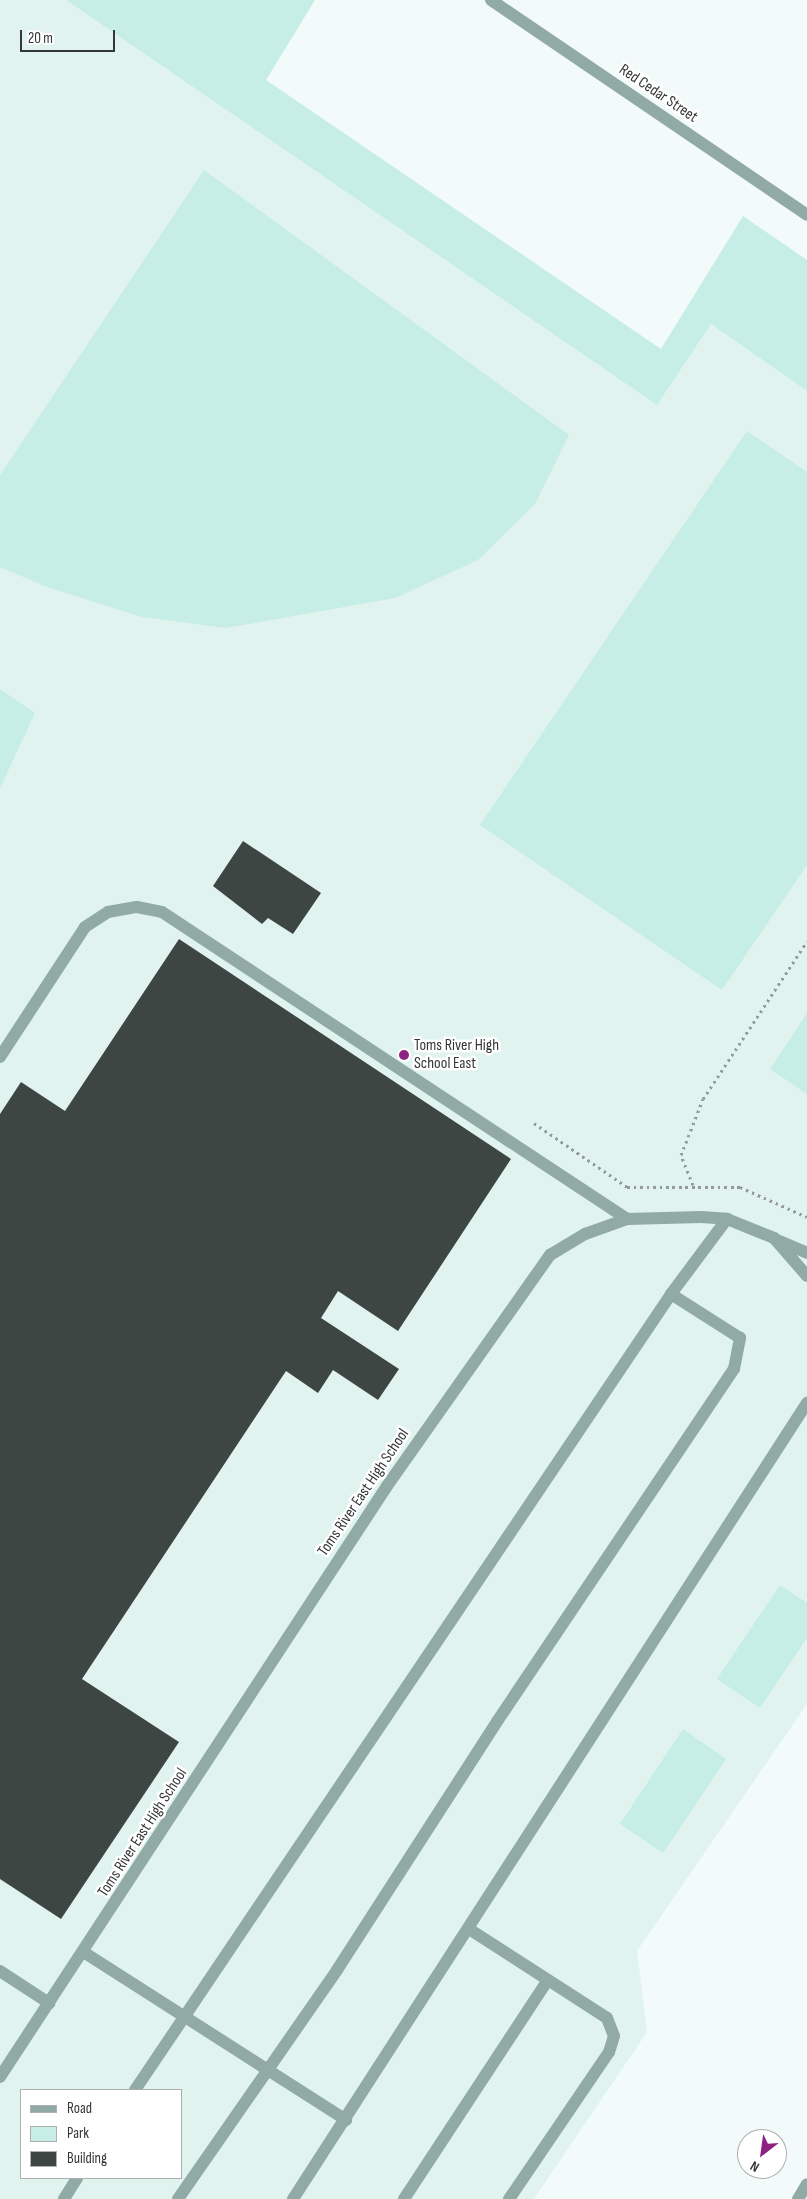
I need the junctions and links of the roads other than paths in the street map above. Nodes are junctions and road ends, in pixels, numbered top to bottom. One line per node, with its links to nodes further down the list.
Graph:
1 (491, 0): 2 (street, Red Cedar Street)
2 (807, 216)
3 (0, 1057): 4 (street)
4 (627, 1219): 5 (street, Toms River East High School); 12 (street, Toms River East High School)
5 (727, 1219): 6 (street, Toms River East High School); 9 (street)
6 (774, 1238): 7 (street, Toms River East High School); 8 (street, Toms River East High School)
7 (807, 1253)
8 (807, 1276)
9 (671, 1294): 16 (street); 17 (street)
10 (807, 1403): 11 (street)
11 (470, 1929): 14 (street); 20 (street)
12 (85, 1952): 15 (street, Toms River East High School); 16 (street)
13 (0, 1971): 15 (street)
14 (548, 1980): 26 (street); 27 (street)
15 (48, 2003): 18 (street, Toms River East High School)
16 (184, 2016): 17 (street); 19 (street)
17 (269, 2070): 20 (street); 24 (street)
18 (0, 2077)
19 (136, 2089)
20 (346, 2120): 25 (street)
21 (76, 2179): 23 (street)
22 (807, 2184): 28 (street)
23 (64, 2199)
24 (178, 2199)
25 (293, 2199)
26 (404, 2199)
27 (510, 2199)
28 (798, 2199)

